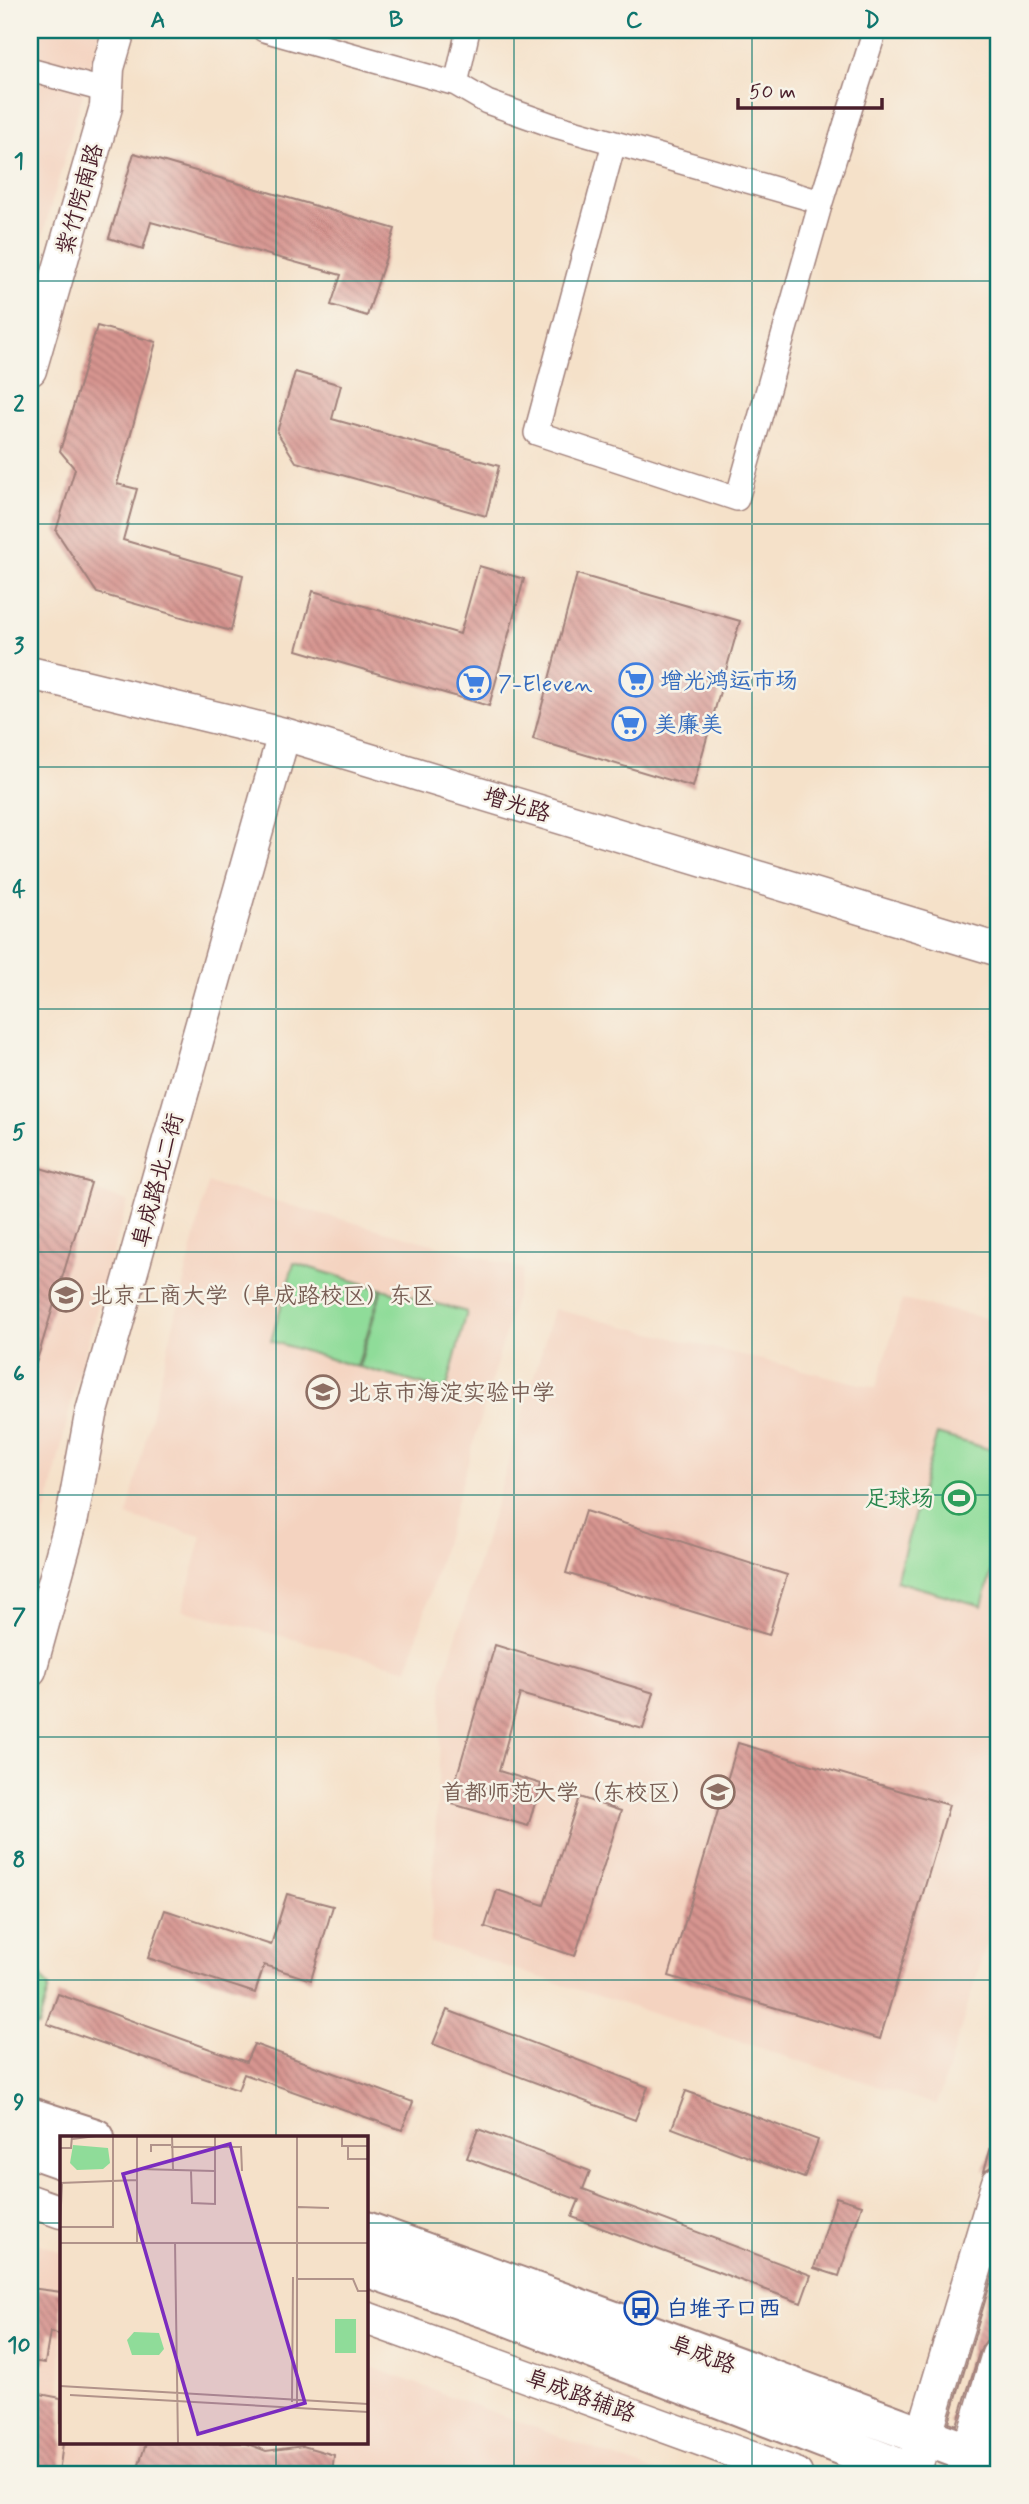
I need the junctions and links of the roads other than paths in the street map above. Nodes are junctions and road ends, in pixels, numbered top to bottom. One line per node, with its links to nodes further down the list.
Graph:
1 (119, 30): 8 (street, 紫竹院南路)
2 (139, 30): 8 (street, 紫竹院南路)
3 (264, 30): 7 (street)
4 (468, 30): 7 (street)
5 (876, 30): 10 (street)
6 (30, 70): 8 (street)
7 (456, 84): 9 (street)
8 (106, 99): 11 (street, 紫竹院南路)
9 (614, 143): 10 (street); 10 (street)
10 (821, 202)
11 (30, 370)
12 (30, 673): 13 (street, 增光路)
13 (284, 734): 14 (street, 增光路); 15 (street, 阜成路北二街)
14 (999, 950)
15 (30, 1670)
16 (30, 2117): 17 (highway)
17 (89, 2136)
18 (30, 2148): 19 (highway)
19 (60, 2159)
20 (999, 2184): 27 (main road)
21 (30, 2201): 22 (street)
22 (60, 2212)
23 (368, 2232): 27 (highway, 阜成路)
24 (368, 2268): 30 (highway, 阜成路)
25 (368, 2319): 29 (street, 阜成路辅路)
26 (999, 2356): 28 (main road)
27 (923, 2437): 28 (highway, 阜成路); 30 (main road)
28 (978, 2464)
29 (796, 2474)
30 (914, 2474)

